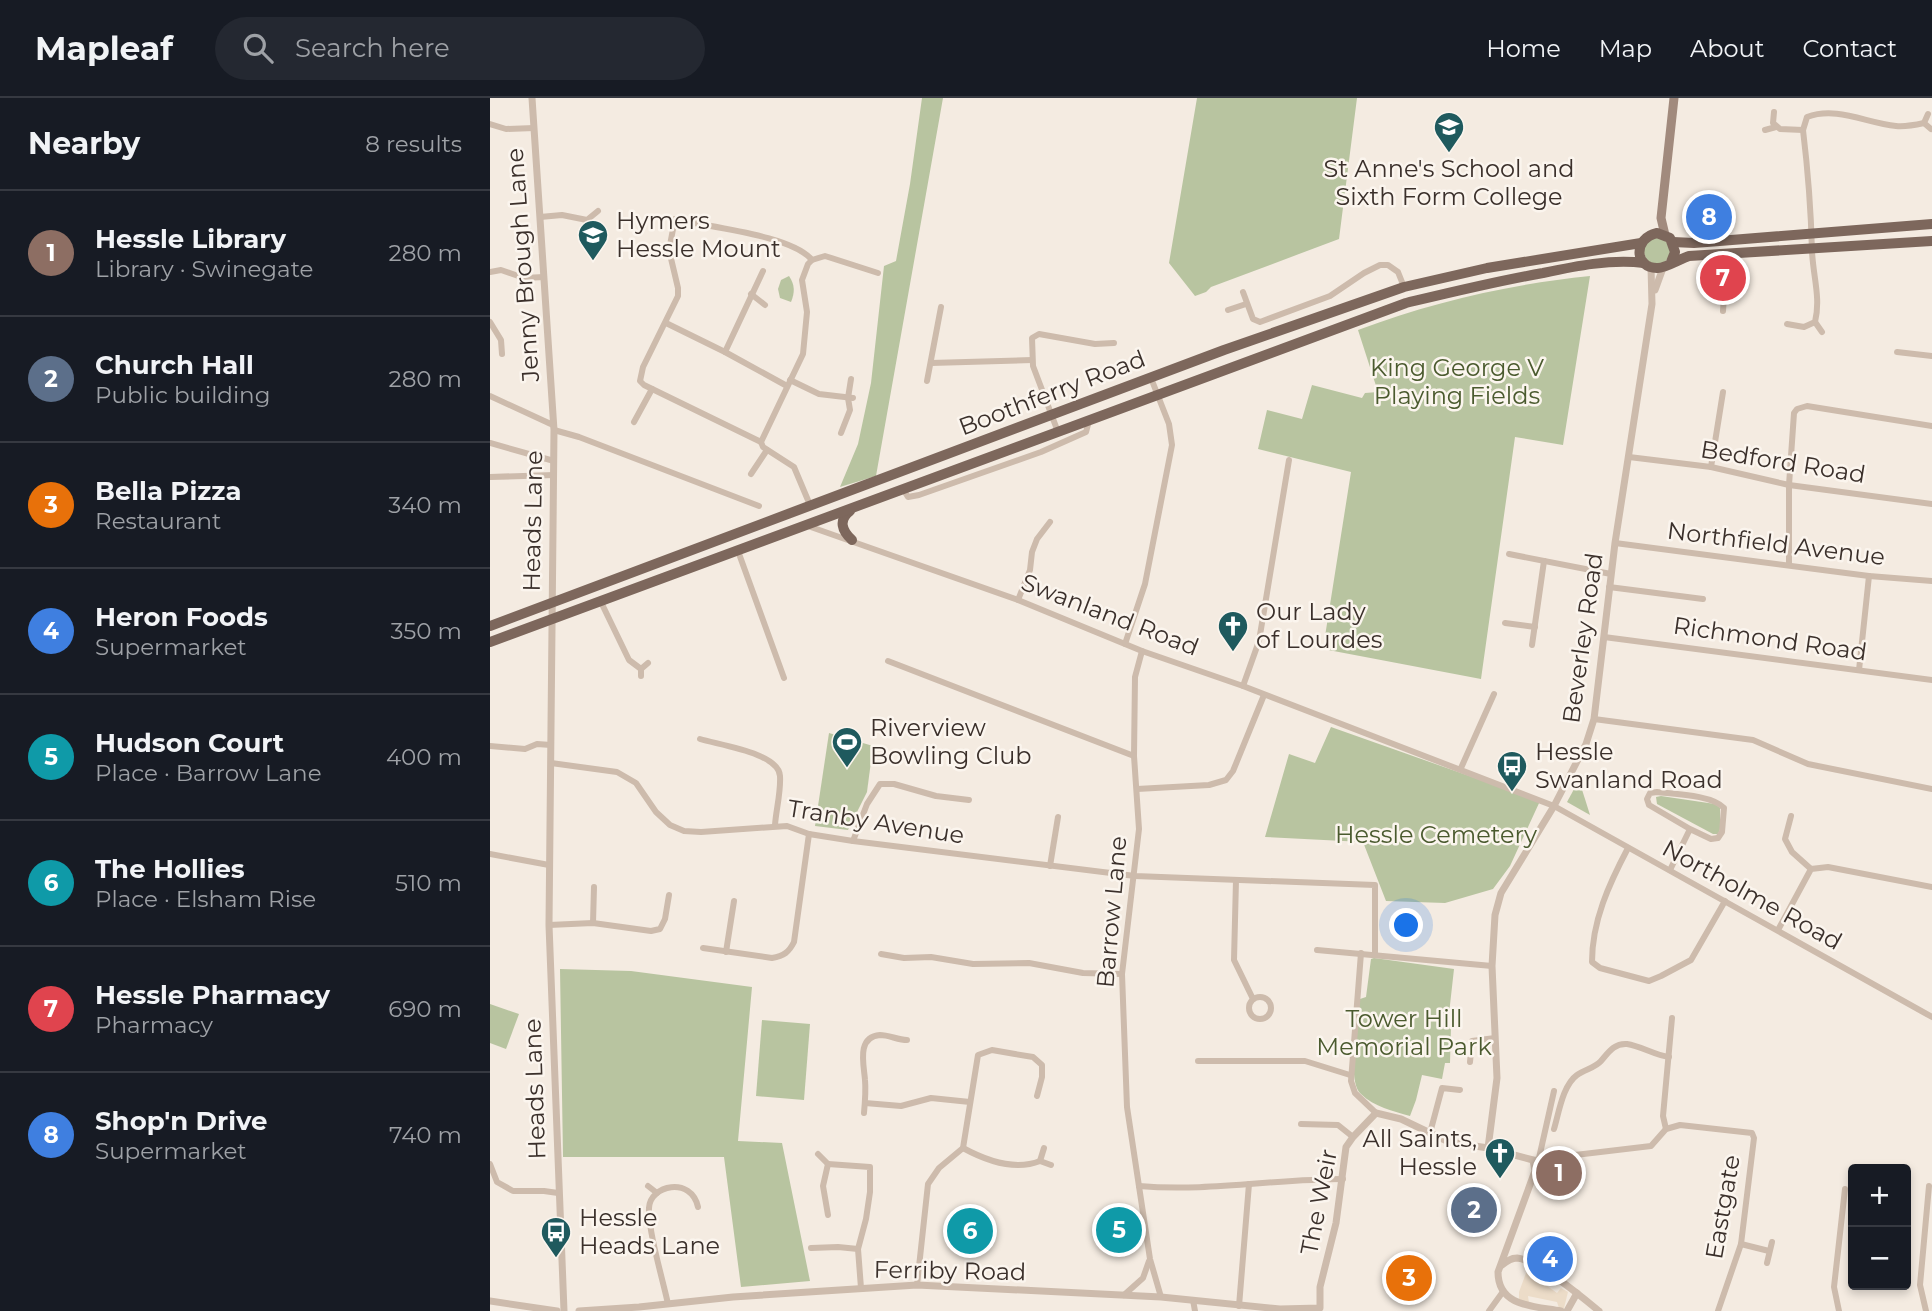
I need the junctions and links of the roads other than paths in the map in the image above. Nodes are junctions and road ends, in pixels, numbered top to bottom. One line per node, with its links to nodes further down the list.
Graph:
1 (531, 98): 8 (street, Jenny Brough Lane)
2 (1674, 98): 14 (main road)
3 (1774, 112): 7 (street)
4 (1928, 114): 5 (street)
5 (1924, 123): 9 (street); 11 (street)
6 (490, 124): 8 (street)
7 (1776, 127): 10 (street); 11 (street)
8 (534, 128): 13 (street, Jenny Brough Lane)
9 (1931, 129)
10 (1765, 130)
11 (1803, 130): 17 (street)
12 (597, 211): 13 (street)
13 (540, 217): 29 (street, Jenny Brough Lane)
14 (1661, 219): 16 (main road); 18 (main road)
15 (1932, 224): 17 (main road)
16 (1653, 233): 18 (main road); 20 (main road)
17 (1813, 233): 18 (main road); 21 (street)
18 (1669, 238): 25 (main road)
19 (1932, 241): 21 (main road)
20 (1641, 243): 24 (main road); 30 (main road, Boothferry Road)
21 (1812, 250): 22 (main road); 40 (street)
22 (1727, 254): 25 (main road); 38 (street)
23 (812, 260): 28 (street); 41 (street); 56 (street)
24 (1647, 265): 25 (main road); 32 (street, Beverley Road); 59 (main road, Boothferry Road)
25 (1667, 265): 32 (street, Beverley Road)
26 (763, 271): 33 (street)
27 (490, 272): 29 (street)
28 (878, 273)
29 (544, 277): 66 (street, Jenny Brough Lane)
30 (1404, 287): 34 (street); 53 (main road, Boothferry Road)
31 (1242, 292): 34 (street)
32 (1653, 294): 72 (street, Beverley Road)
33 (751, 295): 35 (street); 47 (street)
34 (1246, 304): 37 (street)
35 (765, 305)
36 (941, 307): 52 (street)
37 (1228, 310)
38 (1723, 311)
39 (490, 322): 44 (street)
40 (1815, 322): 42 (street); 43 (street)
41 (666, 323): 47 (street); 57 (street)
42 (1787, 324)
43 (1822, 332)
44 (501, 340): 46 (street); 49 (street)
45 (1114, 343): 51 (street)
46 (493, 345)
47 (725, 352): 56 (street)
48 (1897, 352): 50 (street)
49 (502, 354)
50 (1932, 356)
51 (1032, 360): 52 (street); 62 (street)
52 (931, 363): 55 (street)
53 (1151, 378): 59 (street); 62 (main road, Boothferry Road)
54 (851, 379): 61 (street)
55 (927, 381)
56 (788, 383): 61 (street); 69 (street)
57 (652, 389): 64 (street); 69 (street)
58 (1723, 391): 75 (street)
59 (1158, 395): 63 (main road, Boothferry Road); 107 (street)
60 (490, 396): 66 (street)
61 (850, 398): 68 (street)
62 (1052, 416): 67 (street); 82 (main road, Boothferry Road)
63 (1088, 421): 67 (main road, Boothferry Road); 80 (street, Boothferry Road)
64 (634, 422)
65 (1932, 426): 79 (street)
66 (553, 428): 74 (street, Heads Lane); 83 (street)
67 (1058, 432): 80 (main road, Boothferry Road)
68 (841, 433)
69 (761, 442): 71 (street)
70 (490, 443): 74 (street)
71 (767, 450): 76 (street); 82 (street)
72 (1629, 457): 75 (street, Bedford Road); 88 (street, Beverley Road)
73 (1289, 460): 115 (street)
74 (554, 461): 77 (street, Heads Lane)
75 (1711, 467): 79 (street, Bedford Road)
76 (751, 474)
77 (554, 475): 78 (street); 100 (street, Heads Lane)
78 (490, 477)
79 (1789, 485): 81 (street, Bedford Road); 92 (street)
80 (903, 489): 84 (main road, Boothferry Road)
81 (1932, 504)
82 (810, 505): 100 (main road, Boothferry Road)
83 (759, 506)
84 (853, 508): 86 (main road, Boothferry Road); 87 (main road)
85 (1050, 522): 99 (street)
86 (807, 525): 87 (street, Swanland Road); 89 (main road, Boothferry Road)
87 (852, 540): 99 (street, Swanland Road)
88 (1615, 543): 92 (street, Northfield Avenue); 93 (street, Beverley Road)
89 (738, 551): 98 (main road, Boothferry Road); 113 (street)
90 (1509, 554): 91 (street)
91 (1544, 561): 93 (street); 104 (street)
92 (1789, 564): 94 (street, Northfield Avenue)
93 (1611, 574): 96 (street, Beverley Road)
94 (1869, 576): 95 (street, Northfield Avenue); 112 (street)
95 (1932, 581)
96 (1609, 587): 97 (street); 105 (street, Beverley Road)
97 (1703, 599)
98 (600, 600): 101 (main road, Boothferry Road); 111 (street)
99 (1018, 600): 107 (street, Swanland Road)
100 (552, 604): 101 (street, Heads Lane); 103 (main road, Boothferry Road)
101 (552, 620): 106 (main road, Boothferry Road); 120 (street, Heads Lane)
102 (1505, 623): 104 (street)
103 (490, 626)
104 (1535, 626): 108 (street)
105 (1604, 636): 112 (street, Richmond Road); 118 (street, Beverley Road)
106 (490, 642)
107 (1125, 644): 109 (street, Swanland Road)
108 (1532, 645)
109 (1142, 651): 115 (street, Swanland Road); 122 (street, Barrow Lane)
110 (888, 662): 122 (street)
111 (648, 663)
112 (1859, 670): 114 (street, Richmond Road)
113 (783, 678)
114 (1932, 680)
115 (1243, 686): 117 (street, Swanland Road)
116 (1494, 694): 124 (street)
117 (1264, 695): 124 (street, Swanland Road); 125 (street)
118 (1594, 719): 126 (street); 128 (street, Beverley Road)
119 (700, 739): 131 (street)
120 (551, 745): 121 (street); 123 (street, Heads Lane)
121 (490, 746)
122 (1134, 756): 125 (street, Barrow Lane)
123 (551, 763): 131 (street, Tranby Avenue); 137 (street, Heads Lane)
124 (1461, 768): 128 (street, Swanland Road)
125 (1137, 789): 141 (street, Barrow Lane)
126 (1932, 789)
127 (969, 800): 134 (street)
128 (1554, 806): 135 (street, Northolme Road); 157 (street, Beverley Road)
129 (1791, 816): 139 (street)
130 (1058, 817): 138 (street)
131 (775, 825): 133 (street, Tranby Avenue)
132 (1690, 829): 132 (street); 140 (street)
133 (809, 834): 134 (street, Tranby Avenue); 153 (street)
134 (853, 841): 138 (street, Tranby Avenue)
135 (1628, 848): 140 (street, Northolme Road); 147 (street)
136 (490, 854): 137 (street)
137 (549, 865): 149 (street, Heads Lane)
138 (1050, 866): 141 (street, Tranby Avenue)
139 (1811, 869): 144 (street); 150 (street)
140 (1670, 870): 147 (street, Northolme Road)
141 (1135, 876): 142 (street, Tranby Avenue); 158 (street, Barrow Lane)
142 (1236, 880): 156 (street, Tranby Avenue); 159 (street)
143 (594, 887): 148 (street)
144 (1932, 887)
145 (669, 895): 148 (street)
146 (734, 901): 153 (street)
147 (1725, 901): 150 (street, Northolme Road)
148 (593, 923): 149 (street)
149 (549, 925): 199 (street, Heads Lane)
150 (1778, 930): 160 (street, Northolme Road)
151 (703, 948): 153 (street)
152 (1317, 950): 154 (street)
153 (726, 951)
154 (1361, 953): 156 (street); 167 (street)
155 (881, 954): 158 (street)
156 (1375, 954): 157 (street)
157 (1492, 966): 162 (street, Beverley Road)
158 (1122, 974): 195 (street, Barrow Lane)
159 (1253, 999)
160 (1932, 1017)
161 (1672, 1018): 164 (street)
162 (1495, 1038): 166 (street); 182 (street, Beverley Road)
163 (907, 1040): 172 (street)
164 (1669, 1057): 176 (street); 177 (street)
165 (1198, 1061): 167 (street)
166 (1471, 1062)
167 (1350, 1075): 174 (street)
168 (1460, 1090): 178 (street)
169 (1554, 1091): 185 (street)
170 (1037, 1096): 171 (street)
171 (970, 1102): 172 (street); 180 (street)
172 (865, 1103): 173 (street)
173 (864, 1113)
174 (1376, 1113): 178 (street); 179 (street, The Weir)
175 (1301, 1124): 179 (street)
176 (1563, 1127)
177 (1666, 1129): 185 (street); 204 (street, Eastgate)
178 (1430, 1133): 182 (street)
179 (1353, 1137): 191 (street, The Weir)
180 (963, 1148): 186 (street); 213 (street)
181 (1044, 1148): 186 (street)
182 (1488, 1148): 185 (street)
183 (818, 1154): 188 (street)
184 (872, 1157): 190 (street)
185 (1536, 1159): 207 (street)
186 (1040, 1161): 189 (street)
187 (490, 1164): 199 (street)
188 (828, 1164): 190 (street); 202 (street)
189 (1051, 1166)
190 (870, 1167): 206 (street)
191 (1342, 1180): 193 (street); 223 (street, The Weir)
192 (693, 1182): 198 (street)
193 (1249, 1184): 195 (street); 222 (street)
194 (648, 1186): 200 (street)
195 (1139, 1186): 210 (street, Barrow Lane)
196 (1929, 1186): 234 (street)
197 (1845, 1189): 233 (street)
198 (690, 1190): 200 (street); 201 (street)
199 (558, 1193): 225 (street, Heads Lane)
200 (657, 1194): 221 (street)
201 (698, 1208)
202 (828, 1215)
203 (1772, 1242): 208 (street)
204 (1741, 1244): 208 (street); 232 (street, Eastgate)
205 (811, 1248): 206 (street)
206 (858, 1250): 214 (street)
207 (1507, 1251): 209 (street); 212 (street)
208 (1769, 1251): 211 (street)
209 (1516, 1258): 212 (street); 216 (street)
210 (1150, 1259): 217 (street); 218 (street, Barrow Lane)
211 (1767, 1264)
212 (1499, 1268): 215 (street)
213 (917, 1285): 214 (street, Ferriby Road); 217 (street, Ferriby Road)
214 (861, 1288): 221 (street, Ferriby Road)
215 (1502, 1293): 228 (street); 229 (street)
216 (1577, 1293): 230 (street); 231 (street)
217 (1124, 1295): 218 (street, Ferriby Road)
218 (1161, 1297): 219 (street, Ferriby Road)
219 (1193, 1300): 222 (street, Ferriby Road); 227 (street)
220 (490, 1301): 224 (street)
221 (668, 1304): 226 (street, Ferriby Road)
222 (1239, 1306): 223 (street, Ferriby Road)
223 (1320, 1309)
224 (557, 1311)
225 (564, 1311)
226 (579, 1311)
227 (1195, 1311)
228 (1489, 1311)
229 (1561, 1311)
230 (1567, 1311)
231 (1599, 1311)
232 (1718, 1311)
233 (1839, 1311)
234 (1926, 1311)

